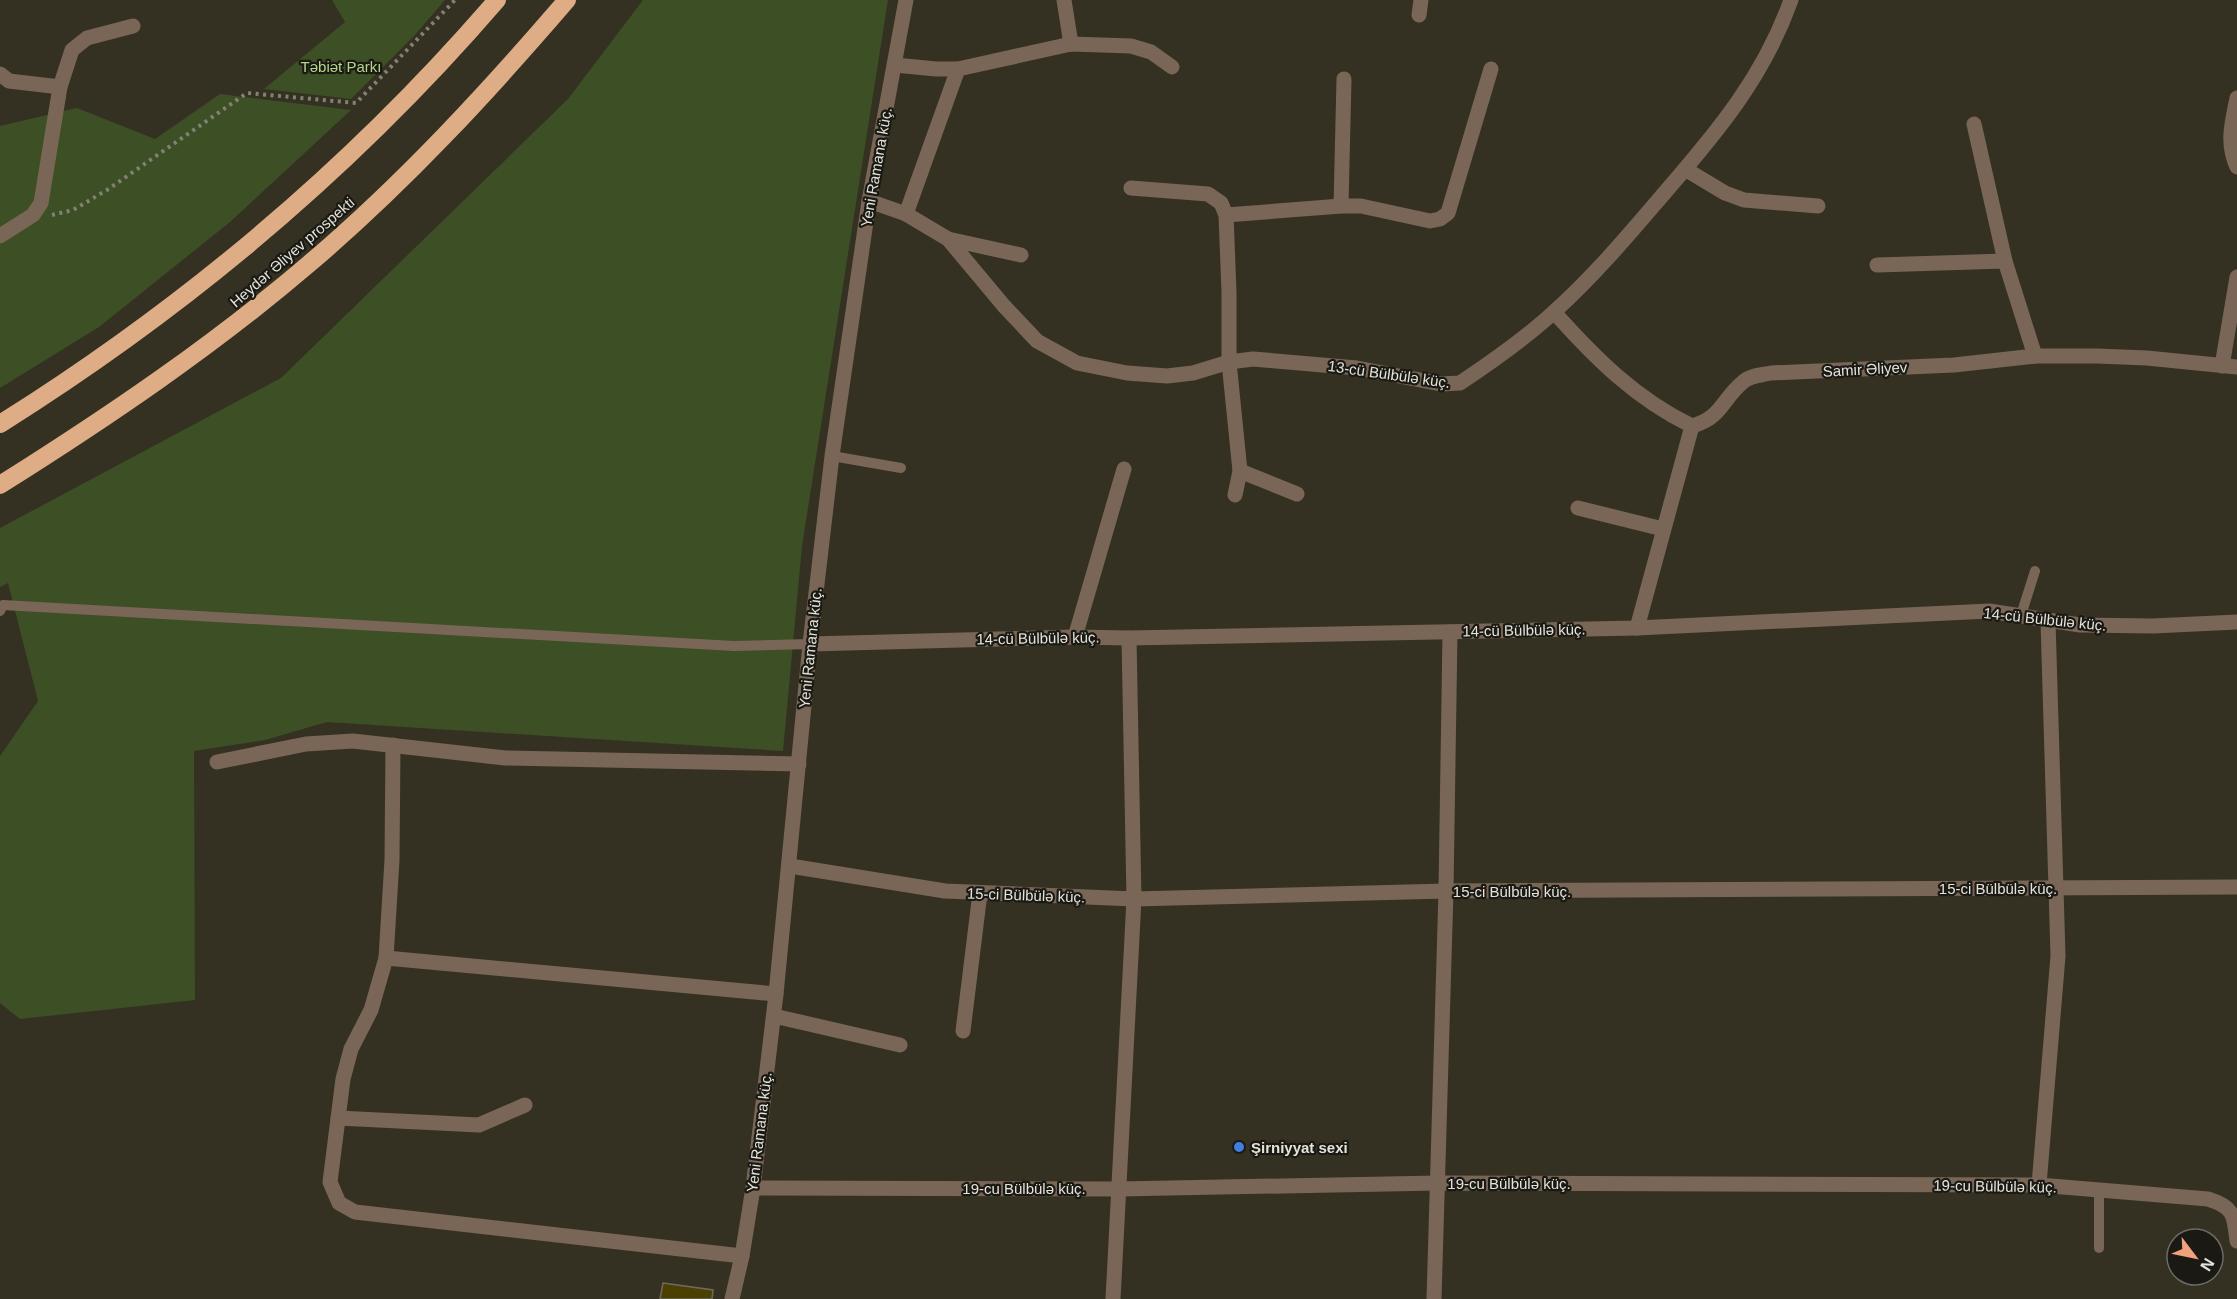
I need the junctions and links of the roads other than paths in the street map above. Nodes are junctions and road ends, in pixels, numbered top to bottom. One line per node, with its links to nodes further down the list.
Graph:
1 (497, 0): 35 (highway)
2 (567, 0): 41 (highway, Heydər Əliyev prospekti)
3 (906, 0): 8 (street, Yeni Ramana küç.)
4 (1064, 0): 7 (street)
5 (1791, 0): 18 (street, 13-cü Bülbülə küç.)
6 (133, 26): 14 (street)
7 (1071, 44): 9 (street); 10 (street)
8 (895, 65): 10 (street); 20 (street, Yeni Ramana küç.)
9 (1172, 67)
10 (958, 69): 23 (street)
11 (1491, 69): 21 (street)
12 (0, 74): 14 (street)
13 (1344, 79): 21 (street)
14 (60, 87): 25 (street)
15 (2237, 98): 17 (street)
16 (1974, 124): 28 (street)
17 (2237, 167)
18 (1686, 169): 22 (street); 31 (street, 13-cü Bülbülə küç.)
19 (1131, 188): 24 (street)
20 (869, 201): 23 (street, 13-cü Bülbülə küç.); 37 (street, Yeni Ramana küç.)
21 (1341, 206): 24 (street)
22 (1818, 206)
23 (906, 214): 26 (street, 13-cü Bülbülə küç.)
24 (1226, 215): 33 (street)
25 (0, 236)
26 (948, 239): 27 (street); 33 (street, 13-cü Bülbülə küç.)
27 (1021, 255)
28 (2005, 261): 29 (street); 32 (street)
29 (1877, 265)
30 (2237, 277): 34 (street)
31 (1554, 312): 33 (street, 13-cü Bülbülə küç.); 36 (street)
32 (2035, 356): 34 (street, Samir Əliyev); 36 (street, Samir Əliyev)
33 (1229, 362): 40 (street)
34 (2230, 366)
35 (0, 424)
36 (1692, 426): 45 (street)
37 (832, 456): 38 (lane); 55 (street, Yeni Ramana küç.)
38 (901, 468)
39 (1124, 469): 53 (street)
40 (1240, 471): 42 (street); 43 (street)
41 (0, 485)
42 (1297, 494)
43 (1235, 495)
44 (1578, 508): 45 (street)
45 (1663, 529): 51 (street)
46 (2035, 572): 48 (lane)
47 (0, 611): 55 (lane)
48 (2021, 615): 49 (street, 14-cü Bülbülə küç.); 51 (street, 14-cü Bülbülə küç.)
49 (2048, 621): 50 (street, 14-cü Bülbülə küç.); 61 (street)
50 (2237, 622)
51 (1637, 627): 52 (street, 14-cü Bülbülə küç.)
52 (1450, 632): 54 (street, 14-cü Bülbülə küç.); 62 (street)
53 (1075, 637): 54 (street, 14-cü Bülbülə küç.); 55 (street, 14-cü Bülbülə küç.)
54 (1129, 638): 64 (street)
55 (810, 644): 58 (street, Yeni Ramana küç.)
56 (393, 744): 57 (street); 58 (street); 65 (street)
57 (217, 762)
58 (799, 764): 59 (street, Yeni Ramana küç.)
59 (790, 867): 63 (street, 15-ci Bülbülə küç.); 66 (street, Yeni Ramana küç.)
60 (2237, 887): 61 (street, 15-ci Bülbülə küç.)
61 (2056, 888): 62 (street, 15-ci Bülbülə küç.); 73 (street)
62 (1446, 891): 64 (street, 15-ci Bülbülə küç.); 72 (street)
63 (980, 893): 64 (street, 15-ci Bülbülə küç.); 68 (street)
64 (1134, 899): 75 (street)
65 (386, 958): 66 (street); 71 (street)
66 (777, 994): 67 (street, Yeni Ramana küç.)
67 (774, 1016): 69 (street); 74 (street, Yeni Ramana küç.)
68 (963, 1031)
69 (900, 1045)
70 (525, 1105): 71 (street)
71 (338, 1118): 79 (street)
72 (1438, 1183): 73 (street, 19-cu Bülbülə küç.); 75 (street, 19-cu Bülbülə küç.); 82 (street)
73 (2039, 1185): 76 (street, 19-cu Bülbülə küç.)
74 (753, 1188): 75 (street, 19-cu Bülbülə küç.); 79 (street, Yeni Ramana küç.)
75 (1119, 1189): 81 (street)
76 (2099, 1190): 77 (street, 19-cu Bülbülə küç.); 78 (lane)
77 (2237, 1241)
78 (2099, 1248)
79 (742, 1256): 80 (street, Yeni Ramana küç.)
80 (732, 1299)
81 (1113, 1299)
82 (1434, 1299)

